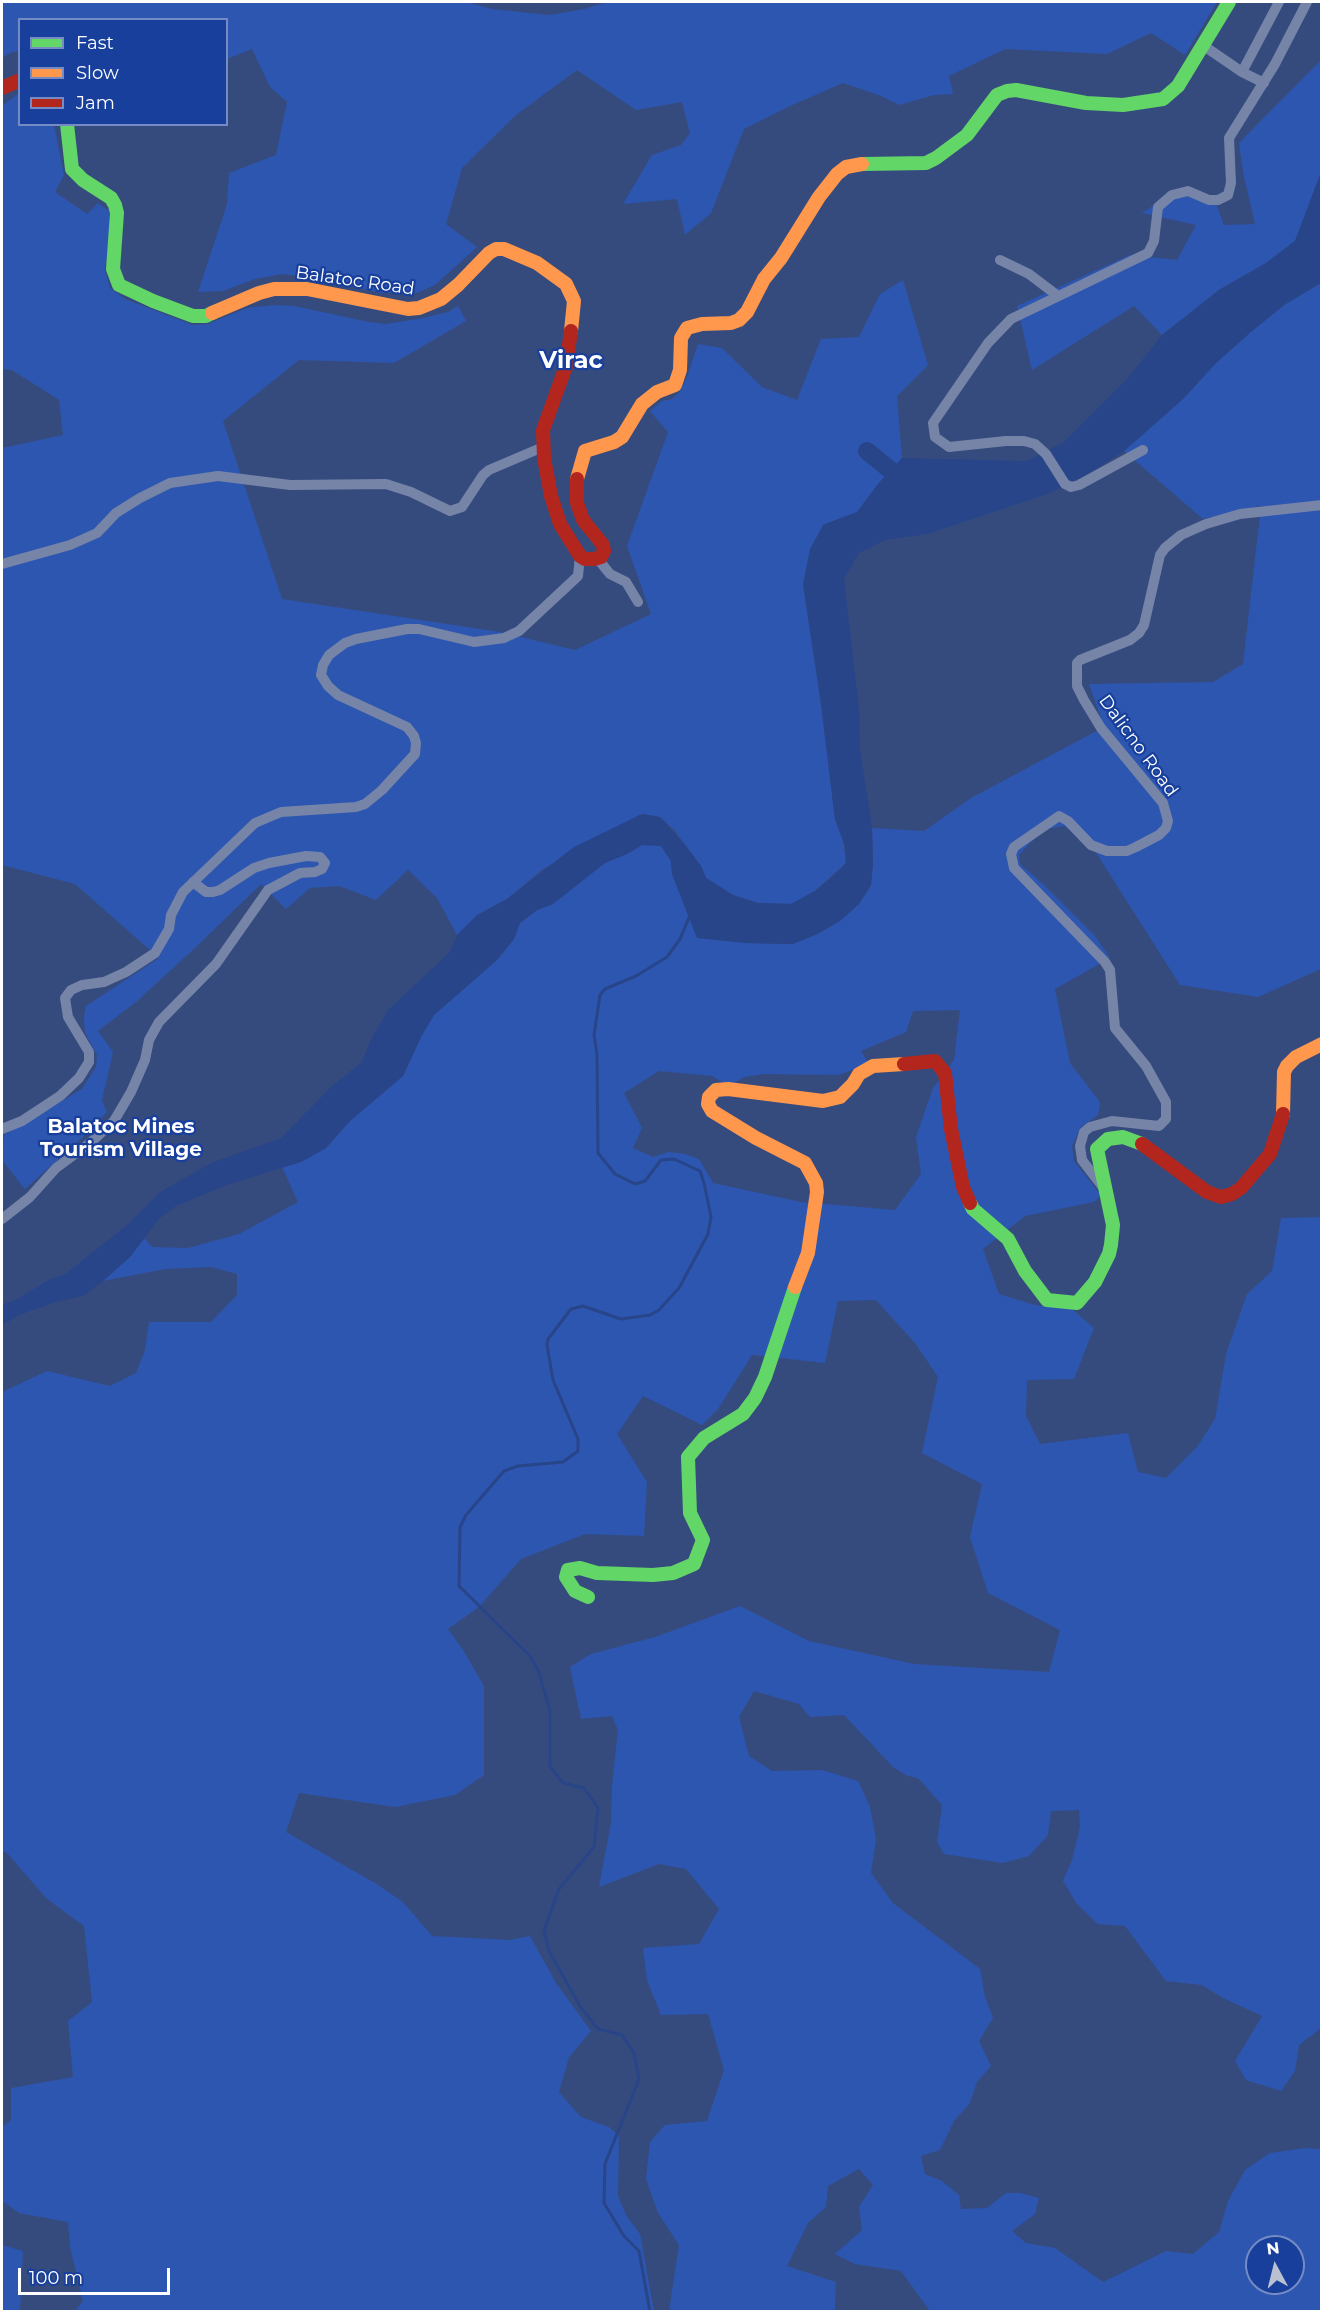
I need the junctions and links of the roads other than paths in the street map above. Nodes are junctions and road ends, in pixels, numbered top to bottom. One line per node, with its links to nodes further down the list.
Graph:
1 (1229, 2): 4 (main road)
2 (1279, 2): 5 (street)
3 (1307, 2): 7 (street)
4 (1204, 46): 5 (street); 15 (main road)
5 (1242, 72): 7 (street)
6 (18, 81): 8 (main road)
7 (1264, 83): 11 (street)
8 (2, 88)
9 (67, 126): 12 (main road, Balatoc Road)
10 (1000, 260): 11 (street)
11 (1058, 296): 13 (street)
12 (543, 447): 15 (main road, Balatoc Road); 16 (street)
13 (1143, 450)
14 (1322, 505): 21 (street, Dalicno Road)
15 (587, 557): 17 (street); 18 (street)
16 (2, 564)
17 (638, 602)
18 (193, 882): 20 (street); 22 (street)
19 (1322, 1044): 21 (main road)
20 (2, 1129)
21 (1107, 1194): 23 (main road)
22 (2, 1219)
23 (588, 1597)

